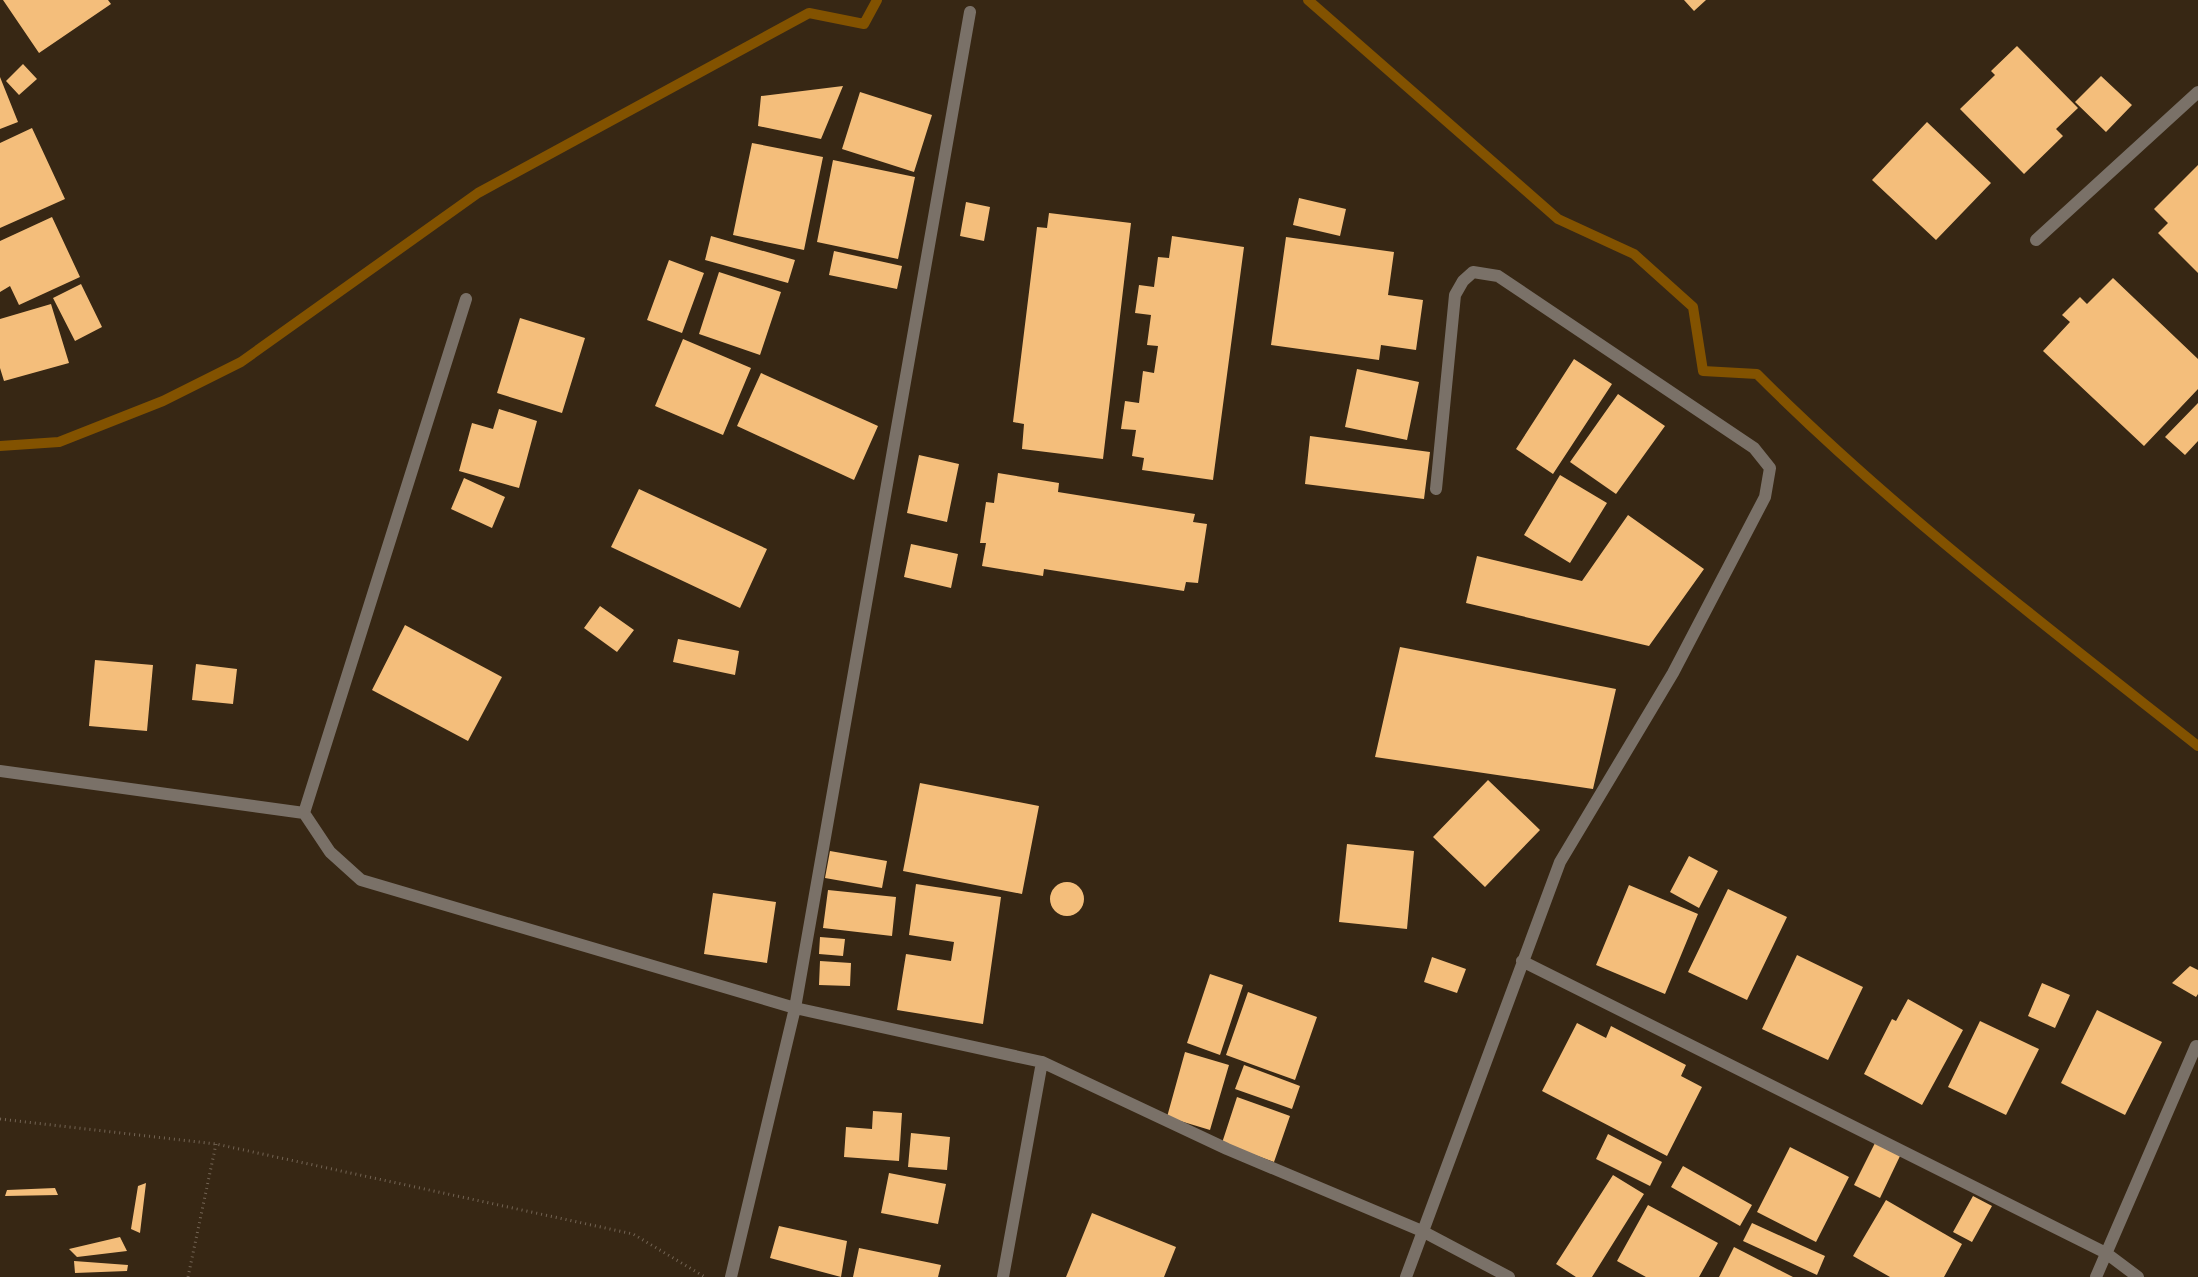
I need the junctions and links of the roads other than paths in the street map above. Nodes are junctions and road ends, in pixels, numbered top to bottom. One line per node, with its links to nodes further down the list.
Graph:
1 (970, 12): 9 (street)
2 (2198, 92): 3 (street)
3 (2036, 240)
4 (466, 299): 7 (street)
5 (1436, 489): 8 (street)
6 (0, 771): 7 (street)
7 (304, 813): 9 (street)
8 (1522, 960): 12 (street); 13 (street)
9 (796, 1008): 11 (street); 14 (street)
10 (2196, 1046): 13 (street)
11 (1042, 1062): 12 (street); 15 (street)
12 (1422, 1231): 16 (street); 17 (street)
13 (2106, 1253): 18 (street); 19 (street)
14 (731, 1277)
15 (1003, 1277)
16 (1406, 1277)
17 (1509, 1277)
18 (2096, 1277)
19 (2138, 1277)

